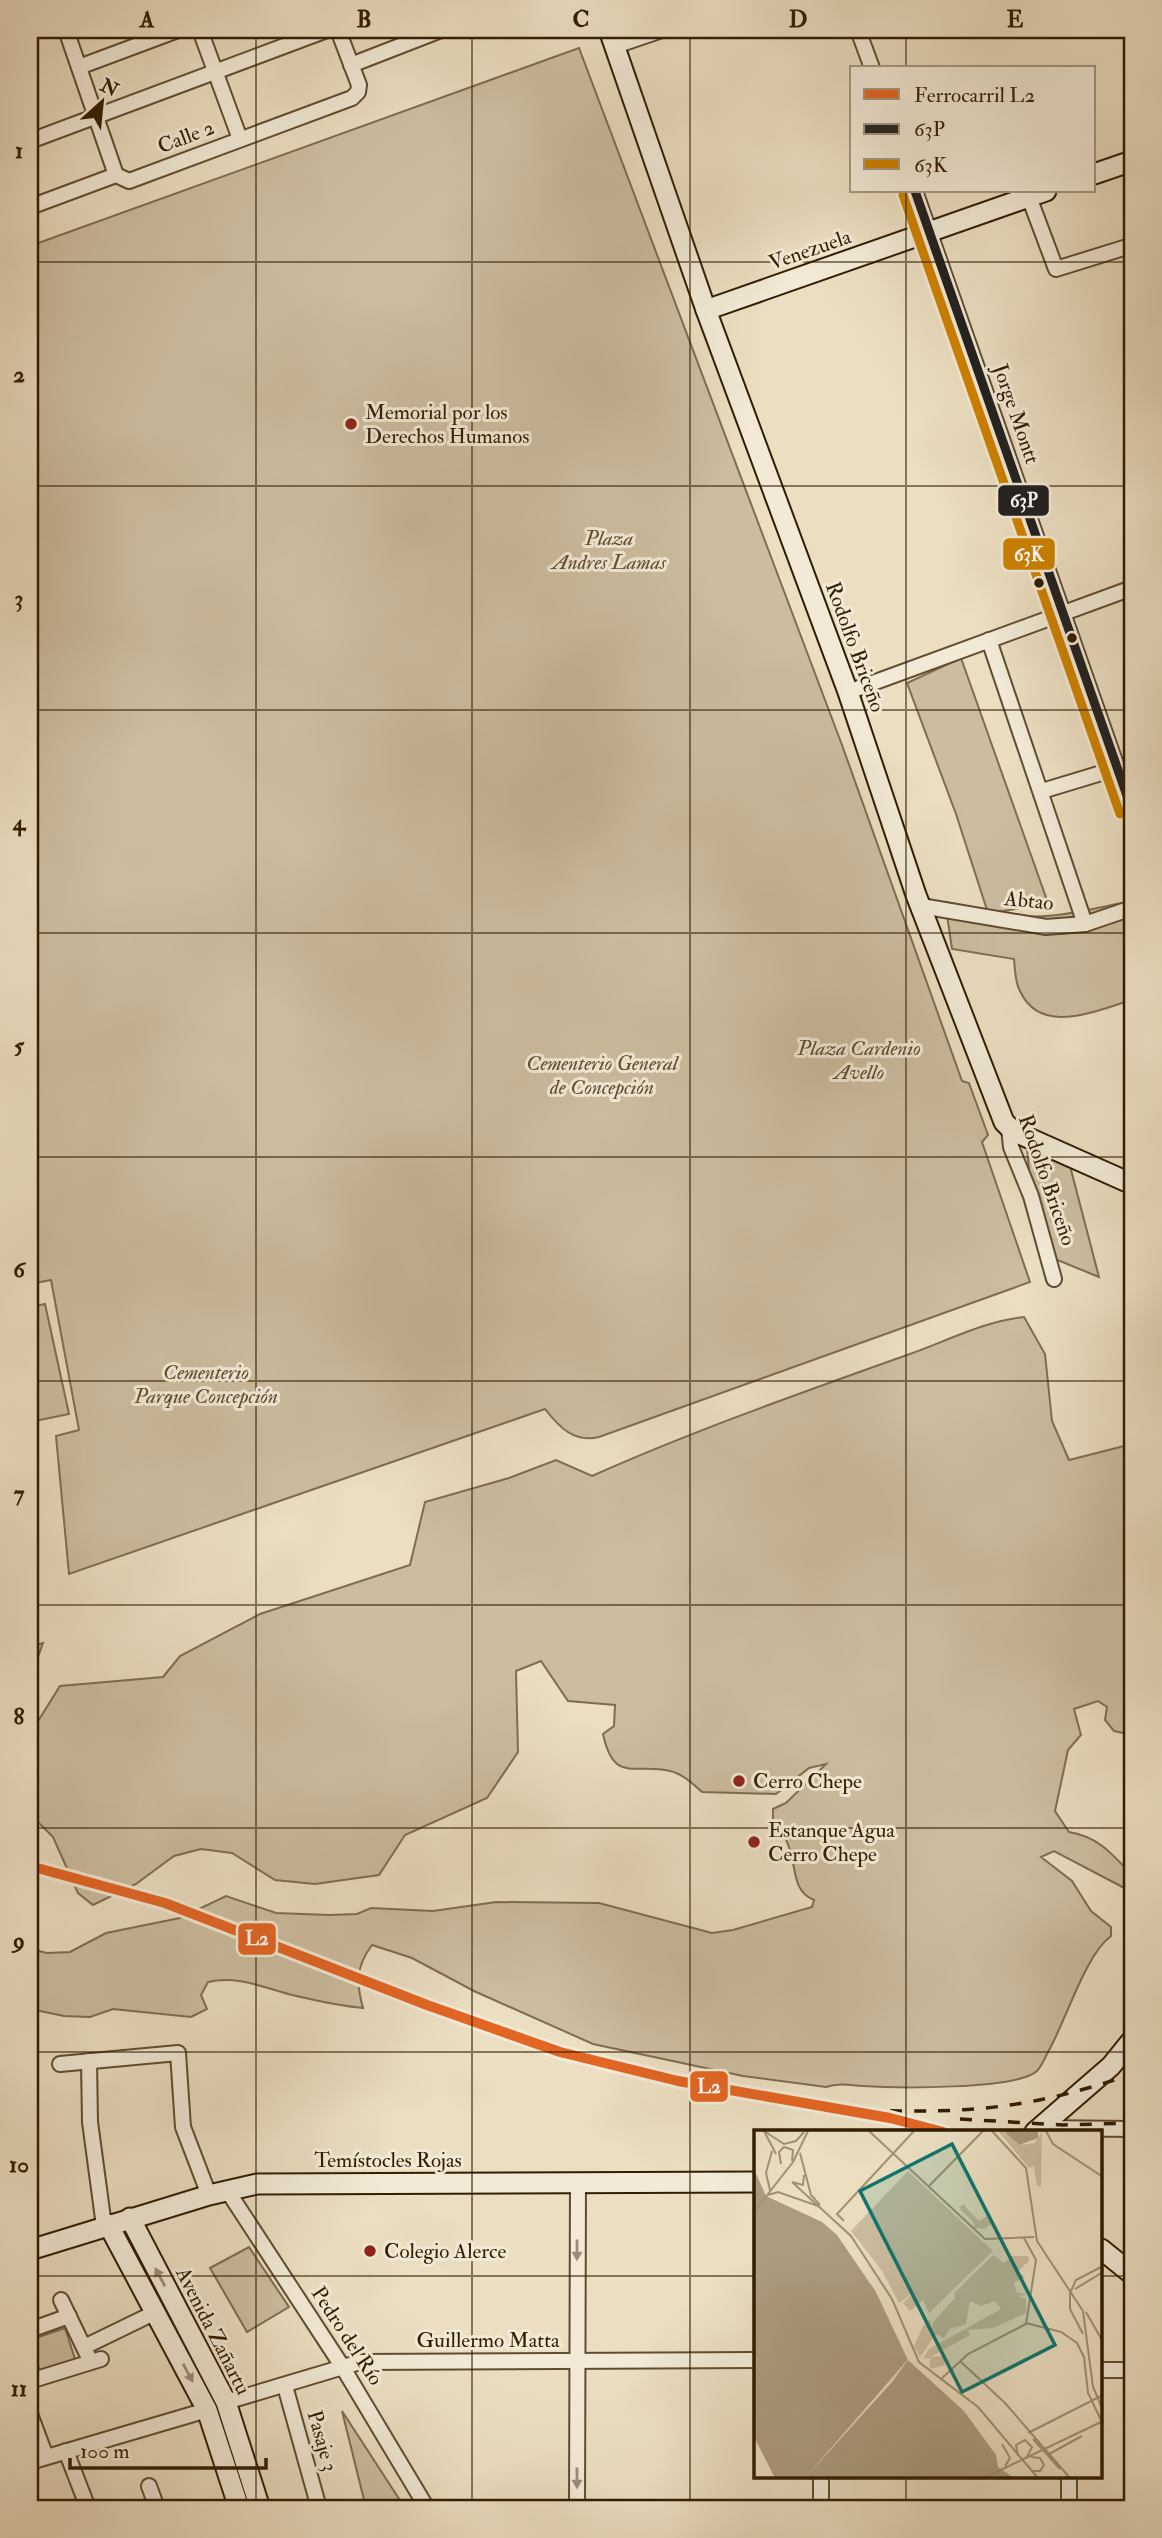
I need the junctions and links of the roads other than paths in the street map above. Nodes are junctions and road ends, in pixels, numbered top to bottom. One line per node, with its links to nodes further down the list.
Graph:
1 (66, 30): 11 (street)
2 (178, 30): 11 (street)
3 (200, 30): 13 (street)
4 (327, 30): 13 (street)
5 (338, 30): 10 (street)
6 (662, 30): 9 (street)
7 (858, 30): 12 (street)
8 (437, 31): 10 (street)
9 (612, 38): 25 (street, Rodolfo Briceño)
10 (351, 65): 15 (street, Calle 2)
11 (79, 66): 14 (street)
12 (871, 66)
13 (215, 72): 14 (street); 15 (street)
14 (96, 117): 16 (street); 19 (street)
15 (240, 139): 19 (street, Calle 2)
16 (30, 141)
17 (1132, 161): 18 (street)
18 (1096, 173)
19 (116, 175): 22 (street, Calle 2)
20 (915, 192): 23 (street, Jorge Montt)
21 (1037, 194): 23 (street, Venezuela); 24 (street)
22 (30, 207)
23 (929, 232): 25 (street, Venezuela); 27 (street, Jorge Montt)
24 (1130, 246)
25 (706, 310): 29 (street, Rodolfo Briceño)
26 (1132, 588): 27 (street)
27 (1063, 614): 28 (street); 30 (street, Jorge Montt)
28 (989, 640): 29 (street); 31 (street)
29 (848, 692): 33 (street, Rodolfo Briceño)
30 (1118, 768): 31 (street); 32 (street, Jorge Montt)
31 (1042, 791): 35 (street)
32 (1132, 810)
33 (921, 906): 35 (street, Abtao); 36 (street, Rodolfo Briceño)
34 (1132, 908): 35 (street, Abtao)
35 (1085, 924)
36 (1009, 1128): 37 (street); 38 (street, Rodolfo Briceño)
37 (1132, 1184)
38 (1054, 1279)
39 (1132, 2040): 43 (street)
40 (89, 2061): 41 (street); 46 (street, Pedro del Río); 48 (street)
41 (60, 2064)
42 (1132, 2129): 43 (street)
43 (1037, 2130)
44 (578, 2182): 45 (street, Temístocles Rojas); 46 (street, Temístocles Rojas); 58 (street, one-way to 58)
45 (754, 2182)
46 (218, 2192): 47 (street, Temístocles Rojas); 59 (street, Pedro del Río)
47 (130, 2218): 48 (street, Temístocles Rojas); 64 (street, Avenida Zañartu, one-way to 47)
48 (106, 2225): 49 (street, Temístocles Rojas); 53 (street, Avenida Zañartu)
49 (30, 2250)
50 (1102, 2250): 51 (street)
51 (1132, 2274)
52 (61, 2300): 54 (street)
53 (156, 2312): 56 (street); 65 (street, Avenida Zañartu, one-way to 65)
54 (68, 2316): 55 (street); 56 (street)
55 (30, 2330)
56 (84, 2347): 62 (street)
57 (754, 2360): 58 (street, Guillermo Matta)
58 (577, 2361): 59 (street, Guillermo Matta); 79 (street, one-way to 79)
59 (342, 2366): 63 (street, Guillermo Matta); 78 (street, Pedro del Río)
60 (1102, 2370): 61 (street)
61 (1132, 2370)
62 (30, 2381)
63 (285, 2386): 64 (street, Guillermo Matta); 77 (street, Pasaje 3)
64 (226, 2402): 76 (street, Avenida Zañartu)
65 (206, 2410): 67 (street); 75 (street, Avenida Zañartu)
66 (30, 2414): 68 (street)
67 (66, 2451): 68 (street); 74 (street)
68 (46, 2457): 69 (street)
69 (30, 2462)
70 (821, 2478): 80 (street)
71 (1069, 2478): 81 (street)
72 (149, 2486): 73 (street)
73 (152, 2507)
74 (88, 2508)
75 (237, 2508)
76 (260, 2508)
77 (319, 2508)
78 (427, 2508)
79 (577, 2508)
80 (821, 2508)
81 (1069, 2508)

